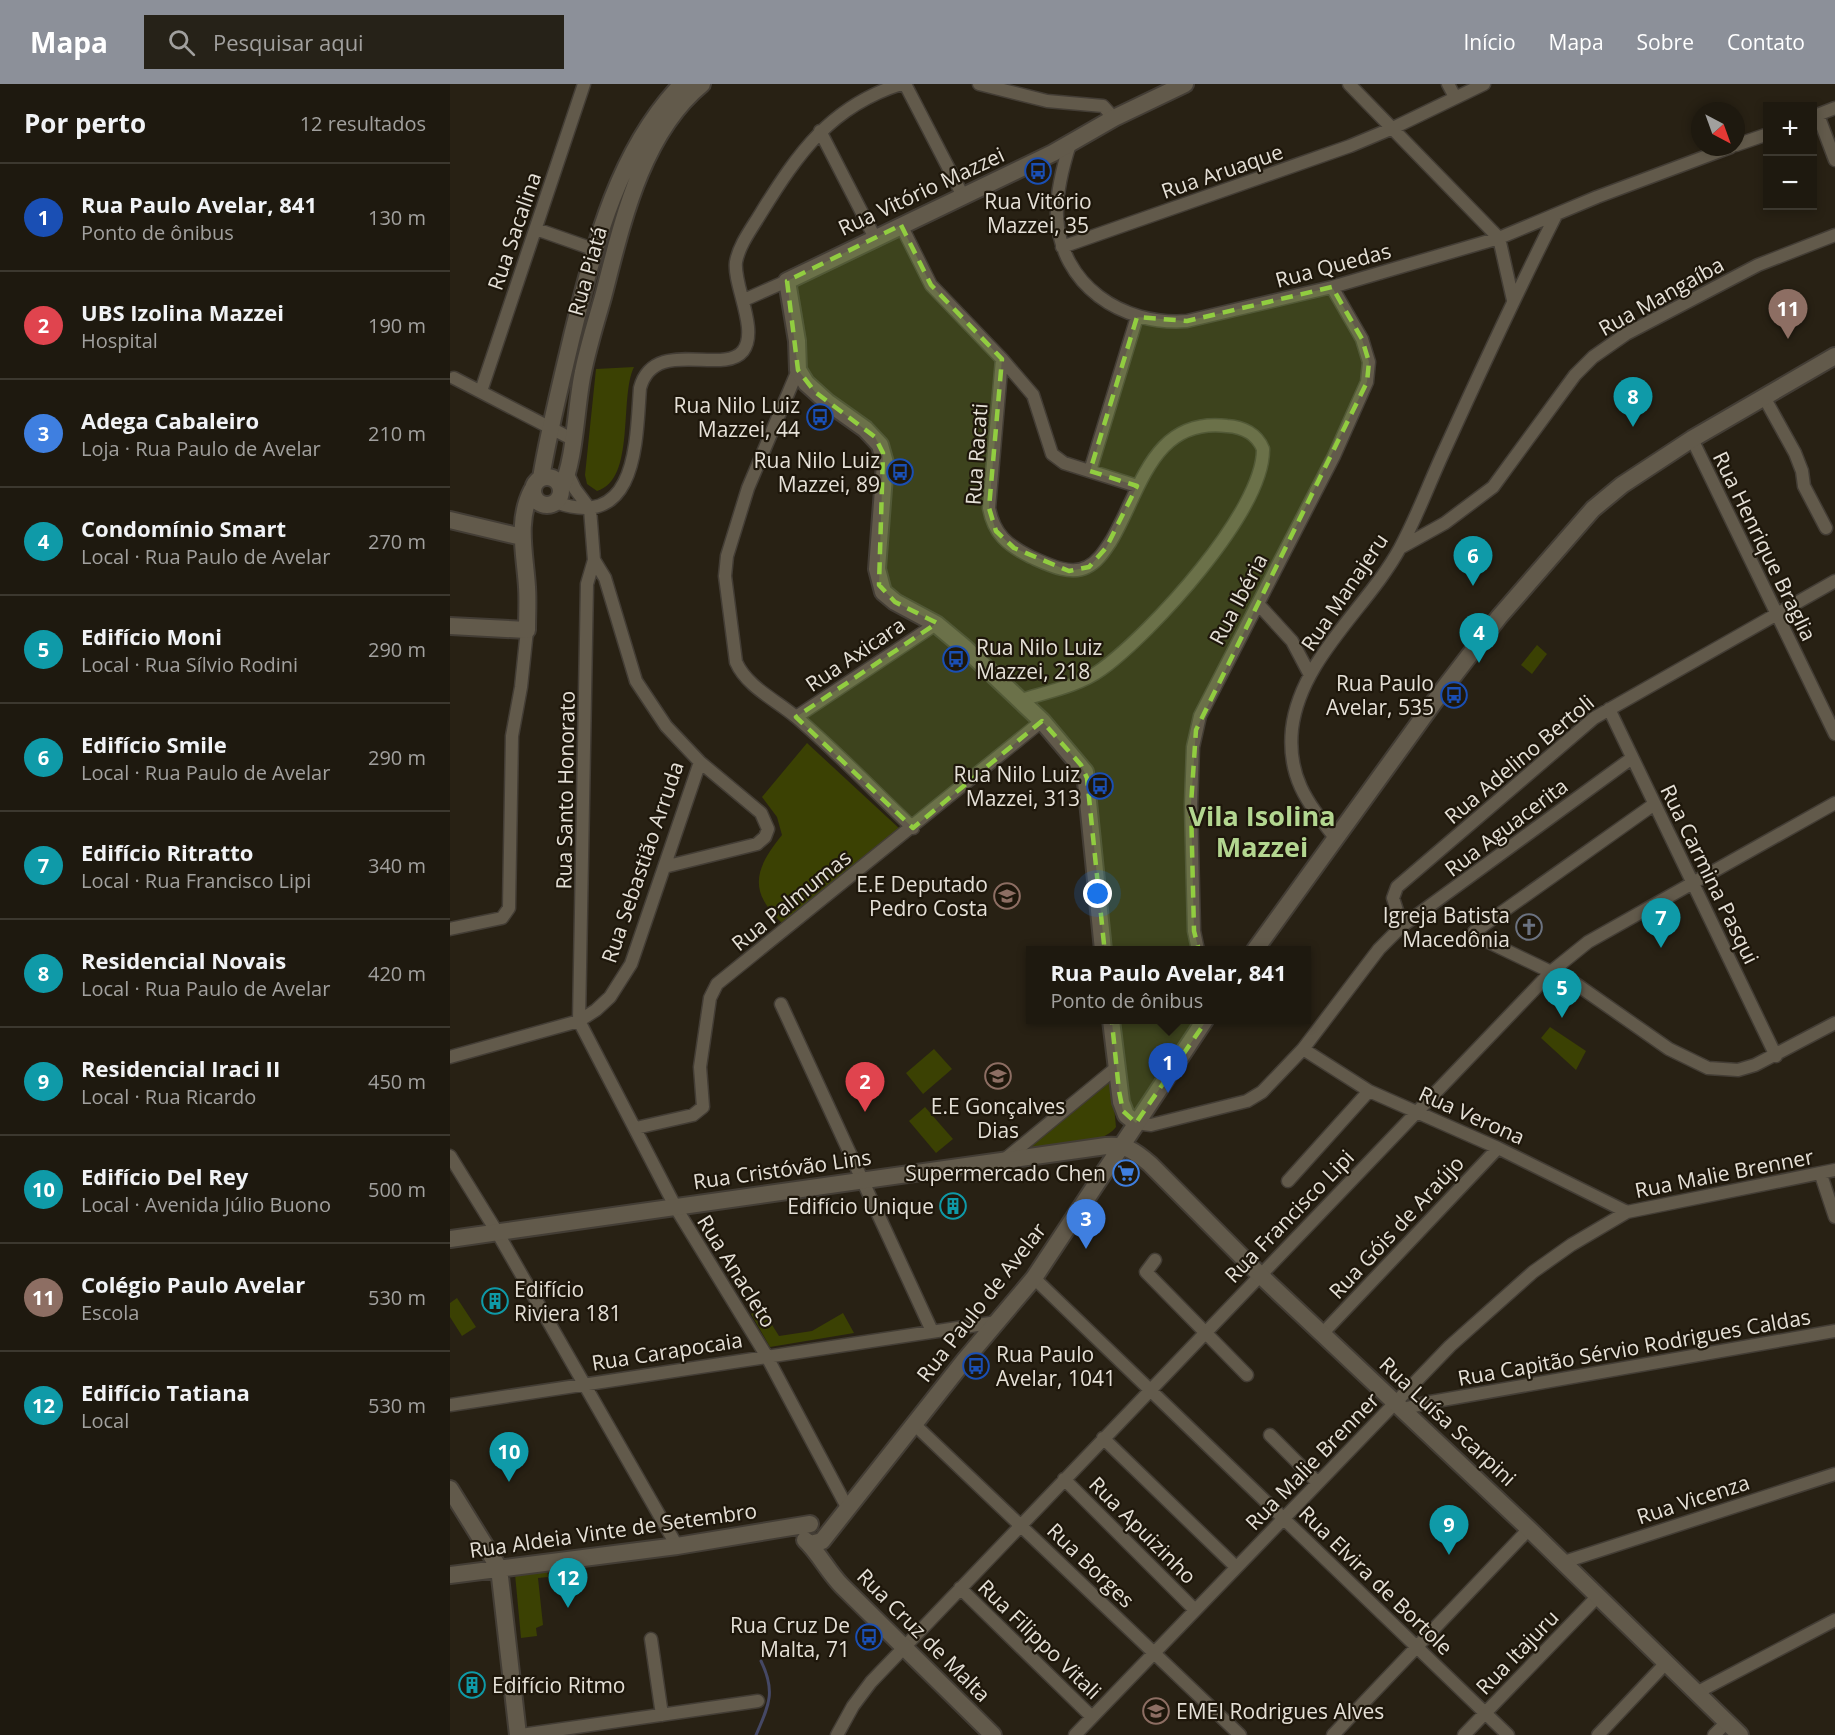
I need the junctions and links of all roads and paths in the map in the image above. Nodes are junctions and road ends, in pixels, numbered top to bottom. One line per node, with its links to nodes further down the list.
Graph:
1 (584, 84): 25 (street, Rua Sacalina)
2 (682, 84): 30 (street, Rua Piatá)
3 (702, 84): 43 (street, Rua Piatá)
4 (903, 84): 16 (street); 22 (street)
5 (979, 84): 13 (street)
6 (1185, 84): 13 (street, Rua Vitório Mazzei)
7 (1349, 84): 15 (street)
8 (1448, 84): 10 (street)
9 (1484, 84): 10 (street, Rua Aruaque)
10 (1455, 98): 15 (street, Rua Aruaque)
11 (1835, 108): 12 (street)
12 (1817, 115)
13 (1114, 118): 19 (street, Rua Vitório Mazzei)
14 (1817, 120): 21 (street)
15 (1393, 128): 28 (street); 29 (street, Rua Aruaque)
16 (820, 130): 27 (street); 33 (street)
17 (1763, 135): 18 (street)
18 (1745, 142)
19 (1070, 144): 22 (street, Rua Vitório Mazzei); 29 (street, Rua Quedas)
20 (1708, 156): 23 (street, Rua Quedas)
21 (1835, 160)
22 (963, 196): 24 (street, Rua Vitório Mazzei)
23 (1556, 215): 28 (street, Rua Quedas); 34 (street, Rua Manajeru)
24 (901, 225): 27 (street, Rua Vitório Mazzei); 37 (street)
25 (536, 229): 30 (street); 40 (street, Rua Sacalina)
26 (1835, 235): 53 (street, Rua Mangaíba)
27 (875, 238): 31 (street, Rua Vitório Mazzei)
28 (1499, 238): 32 (street, Rua Quedas); 34 (street)
29 (1062, 247): 35 (street, Rua Quedas)
30 (593, 249): 42 (street, Rua Piatá)
31 (787, 281): 33 (street, Rua Vitório Mazzei); 38 (street)
32 (1332, 287): 35 (street, Rua Quedas); 58 (street, Rua Ibéria)
33 (744, 300): 49 (street)
34 (1513, 300): 50 (street, Rua Manajeru)
35 (1137, 317): 45 (street)
36 (1835, 356): 41 (street)
37 (1002, 359): 45 (street); 47 (street, Rua Racati)
38 (798, 370): 60 (street); 66 (street)
39 (454, 378): 40 (street)
40 (482, 391): 42 (street)
41 (1764, 397): 44 (street); 52 (street)
42 (550, 428): 43 (street); 48 (street, Rua Piatá)
43 (572, 439): 46 (street, Rua Piatá)
44 (1692, 439): 59 (street, Rua Henrique Braglia); 74 (street)
45 (1090, 471): 47 (street)
46 (567, 472): 48 (street, Rua Piatá); 49 (street)
47 (1137, 486): 64 (street, Rua Racati)
48 (546, 492): 49 (street); 54 (street)
49 (590, 508): 56 (street, Rua Sebastião Arruda)
50 (1412, 519): 53 (street); 55 (street, Rua Manajeru)
51 (450, 520): 54 (street)
52 (1826, 528)
53 (1434, 529): 55 (street, Rua Mangaíba)
54 (523, 531): 62 (street)
55 (1400, 548): 63 (street, Rua Manajeru)
56 (594, 560): 70 (street, Rua Sebastião Arruda); 84 (street, Rua Santo Honorato)
57 (1835, 581): 59 (street, Rua Adelino Bertoli)
58 (1259, 605): 63 (street); 80 (street, Rua Ibéria)
59 (1776, 615): 65 (street, Rua Adelino Bertoli); 68 (street, Rua Henrique Braglia)
60 (936, 624): 64 (street); 66 (street, Rua Axicara)
61 (450, 626): 62 (street)
62 (527, 630): 78 (street)
63 (1310, 675): 74 (street, Rua Manajeru)
64 (1021, 700): 67 (street)
65 (1609, 709): 69 (street, Rua Carmina Pasqui); 77 (street, Rua Adelino Bertoli)
66 (796, 717): 73 (street)
67 (1042, 721): 73 (street, Rua Palmumas); 79 (street)
68 (1835, 734)
69 (1632, 758): 72 (street, Rua Carmina Pasqui); 77 (street, Rua Aguacerita)
70 (700, 762): 75 (street, Rua Sebastião Arruda); 75 (street)
71 (1835, 803): 76 (street, Rua Francisco Lipi)
72 (1653, 804): 76 (street, Rua Carmina Pasqui); 82 (street)
73 (913, 828): 95 (street, Rua Palmumas)
74 (1336, 839): 81 (street)
75 (664, 867): 84 (street, Rua Sebastião Arruda)
76 (1691, 882): 82 (street, Rua Francisco Lipi); 89 (street, Rua Carmina Pasqui)
77 (1402, 926): 88 (street, Rua Aguacerita)
78 (450, 929)
79 (1103, 946)
80 (1197, 946)
81 (1259, 946)
82 (1552, 971): 89 (street); 93 (street, Rua Francisco Lipi)
83 (781, 1004): 102 (street)
84 (579, 1021): 90 (street); 95 (street, Rua Anacleto)
85 (1835, 1023): 89 (street)
86 (1111, 1024): 91 (street)
87 (1202, 1024): 94 (street, Rua Paulo de Avelar)
88 (1304, 1049): 92 (street, Rua Verona); 94 (street, Rua Aguacerita)
89 (1776, 1056)
90 (450, 1057)
91 (1116, 1068): 94 (street); 99 (street)
92 (1369, 1091): 93 (street, Rua Verona); 103 (street)
93 (1418, 1112): 97 (street, Rua Verona); 110 (street, Rua Francisco Lipi)
94 (1136, 1123): 96 (street, Rua Paulo de Avelar)
95 (636, 1128): 104 (street, Rua Anacleto)
96 (1121, 1146): 99 (street, Rua Cristóvão Lins); 110 (street, Rua Luísa Scarpini); 111 (street, Rua Paulo de Avelar)
97 (1498, 1148): 105 (street, Rua Verona); 116 (street, Rua Góis de Araújo)
98 (450, 1156): 107 (street)
99 (1003, 1160): 102 (street, Rua Cristóvão Lins)
100 (1835, 1170): 101 (street, Rua Malie Brenner)
101 (1821, 1175): 105 (street, Rua Malie Brenner); 106 (street)
102 (861, 1180): 104 (street, Rua Cristóvão Lins); 113 (street)
103 (1288, 1181)
104 (676, 1208): 107 (street, Rua Cristóvão Lins); 117 (street, Rua Anacleto)
105 (1627, 1212): 122 (street, Rua Malie Brenner)
106 (1835, 1217)
107 (497, 1232): 108 (street, Rua Cristóvão Lins); 119 (street)
108 (450, 1239)
109 (1155, 1260): 115 (street)
110 (1259, 1274): 115 (street, Rua Francisco Lipi); 116 (street, Rua Luísa Scarpini)
111 (1034, 1278): 112 (street, Rua Paulo de Avelar); 120 (street, Rua Elvira de Bortole)
112 (997, 1322): 113 (street, Rua Carapocaia); 123 (street, Rua Paulo de Avelar)
113 (932, 1330): 117 (street, Rua Carapocaia)
114 (1835, 1331): 122 (street, Rua Capitão Sérvio Rodrigues Caldas)
115 (1203, 1332): 118 (street); 120 (street, Rua Francisco Lipi)
116 (1322, 1334): 122 (street, Rua Luísa Scarpini)
117 (766, 1355): 119 (street, Rua Carapocaia); 130 (street, Rua Anacleto)
118 (1247, 1375)
119 (585, 1385): 121 (street, Rua Carapocaia); 135 (street)
120 (1149, 1389): 125 (street, Rua Francisco Lipi); 131 (street, Rua Elvira de Bortole)
121 (450, 1405)
122 (1400, 1406): 128 (street, Rua Malie Brenner); 133 (street, Rua Luísa Scarpini)
123 (914, 1424): 130 (street, Rua Paulo de Avelar); 132 (street, Rua Borges)
124 (1270, 1435): 128 (street)
125 (1103, 1438): 127 (street, Rua Francisco Lipi); 137 (street)
126 (1835, 1473): 136 (street, Rua Vicenza)
127 (1064, 1479): 132 (street, Rua Francisco Lipi); 142 (street, Rua Apuizinho)
128 (1317, 1482): 131 (street, Rua Malie Brenner)
129 (450, 1489): 138 (street)
130 (845, 1512): 134 (street, Rua Paulo de Avelar)
131 (1283, 1518): 137 (street, Rua Malie Brenner); 145 (street, Rua Elvira de Bortole)
132 (1021, 1524): 140 (street, Rua Francisco Lipi); 147 (street, Rua Borges)
133 (1529, 1529): 136 (street, Rua Luísa Scarpini); 145 (street)
134 (815, 1535): 135 (street, Rua Aldeia Vinte de Setembro); 146 (street, Rua Cruz de Malta)
135 (677, 1546): 138 (street, Rua Aldeia Vinte de Setembro)
136 (1564, 1562): 141 (street, Rua Luísa Scarpini)
137 (1236, 1567): 142 (street, Rua Malie Brenner)
138 (499, 1568): 139 (street, Rua Aldeia Vinte de Setembro); 155 (street)
139 (450, 1575)
140 (960, 1588): 146 (street, Rua Francisco Lipi); 153 (street, Rua Filippo Vitali)
141 (1598, 1596): 148 (street, Rua Luísa Scarpini); 151 (street, Rua Itajuru)
142 (1194, 1609): 147 (street, Rua Malie Brenner)
143 (1835, 1620): 149 (street)
144 (651, 1639): 152 (street)
145 (1417, 1647): 151 (street, Rua Elvira de Bortole); 160 (street)
146 (903, 1648): 156 (street, Rua Francisco Lipi); 157 (street, Rua Cruz de Malta)
147 (1152, 1652): 153 (street, Rua Malie Brenner); 159 (street, Rua Borges)
148 (1665, 1664): 149 (street, Rua Luísa Scarpini); 163 (street)
149 (1696, 1693): 154 (street, Rua Luísa Scarpini)
150 (758, 1701): 152 (street)
151 (1485, 1713): 161 (street, Rua Itajuru); 162 (street, Rua Elvira de Bortole)
152 (662, 1715): 155 (street)
153 (1092, 1717): 158 (street, Rua Malie Brenner)
154 (1726, 1723): 164 (street); 165 (street, Rua Luísa Scarpini)
155 (519, 1735)
156 (837, 1735)
157 (993, 1735)
158 (1075, 1735)
159 (1240, 1735)
160 (1333, 1735)
161 (1464, 1735)
162 (1508, 1735)
163 (1598, 1735)
164 (1714, 1735)
165 (1740, 1735)

